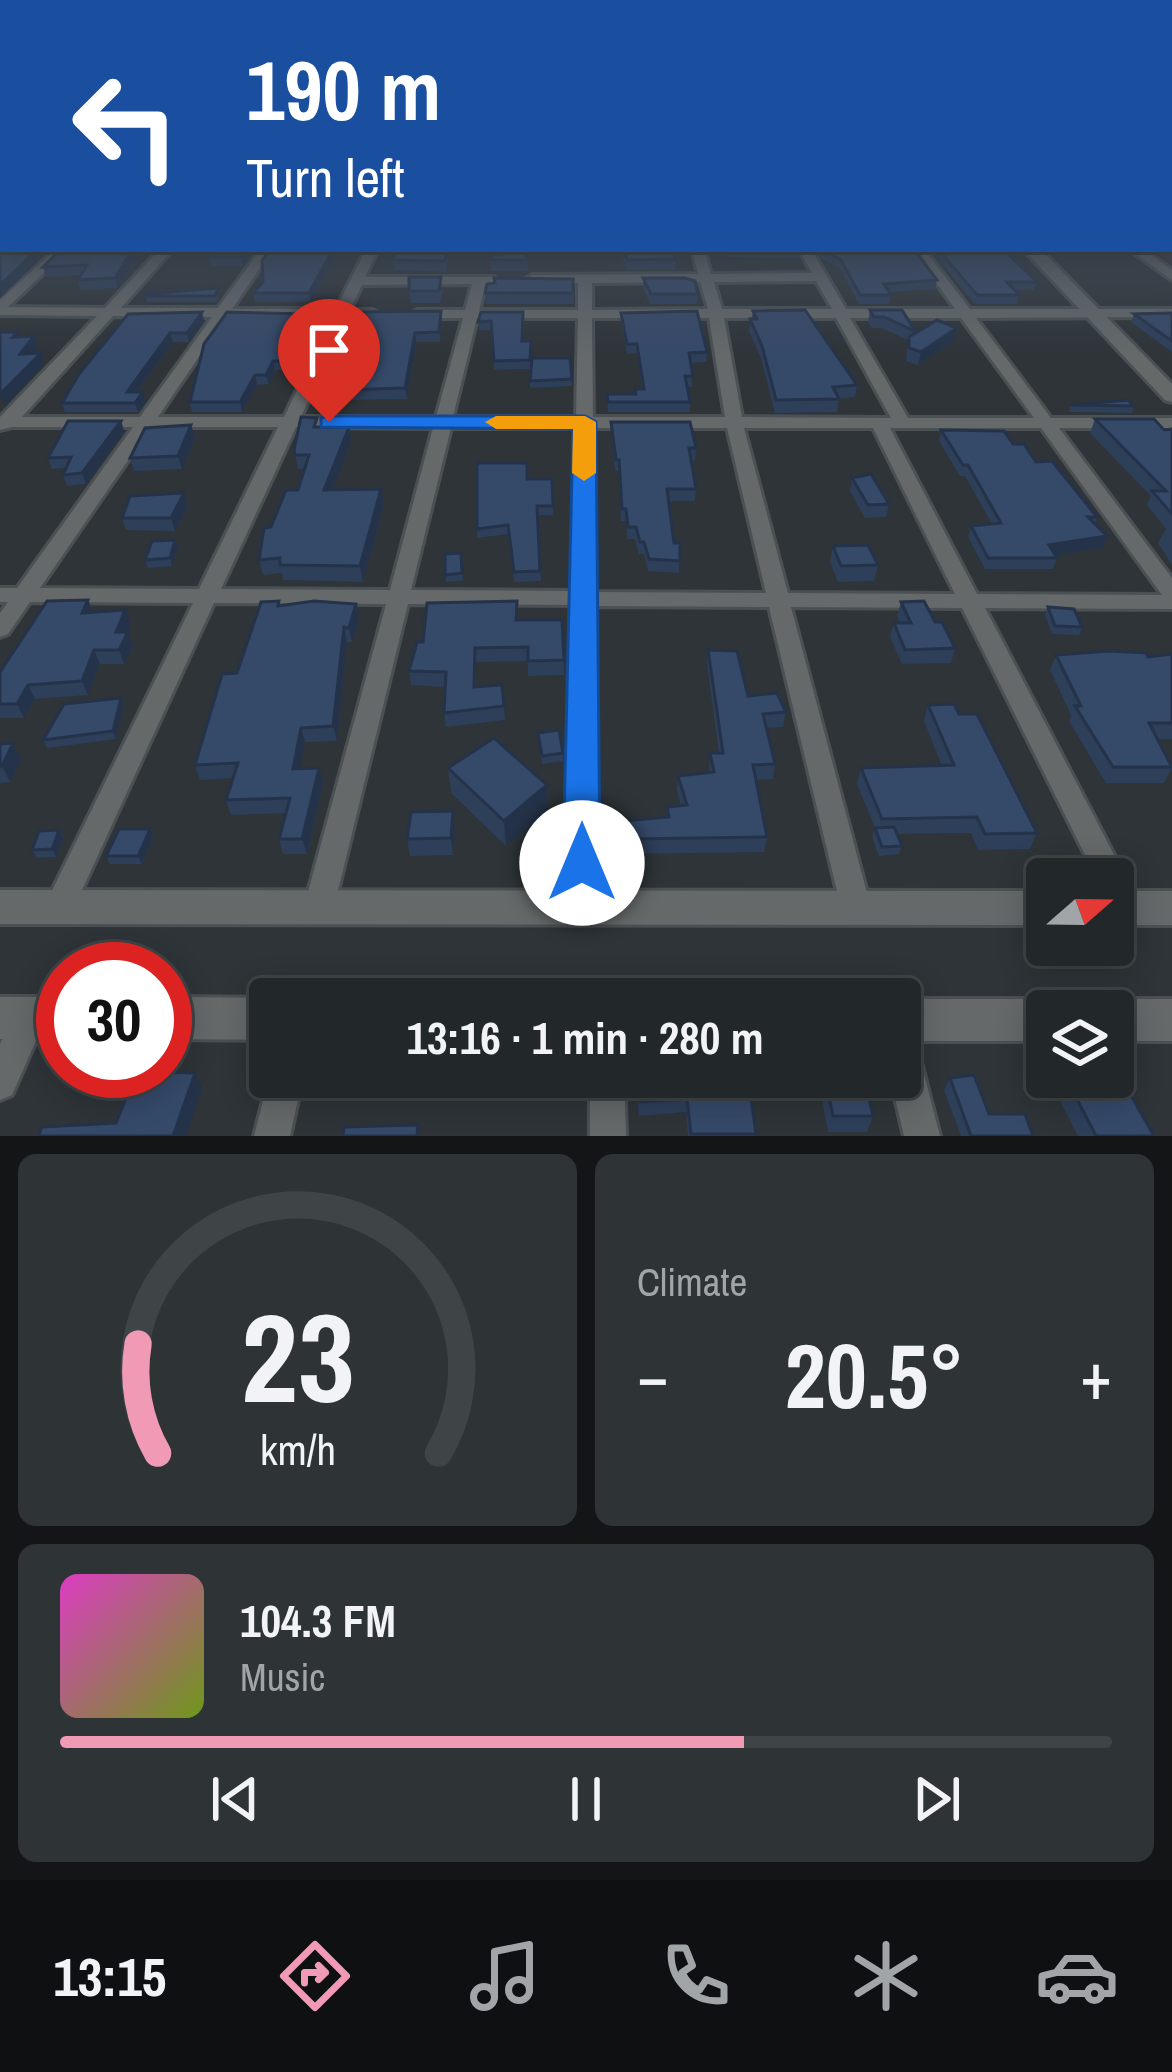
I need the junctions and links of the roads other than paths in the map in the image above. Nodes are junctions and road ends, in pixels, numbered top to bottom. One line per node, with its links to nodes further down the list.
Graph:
1 (60, 252): 16 (street)
2 (164, 252): 17 (street)
3 (264, 252): 18 (street)
4 (371, 252): 15 (street)
5 (699, 252): 12 (street)
6 (807, 252): 11 (street)
7 (920, 252): 26 (street)
8 (1034, 252): 27 (street)
9 (1138, 252): 10 (street)
10 (1172, 276)
11 (820, 277): 12 (street); 25 (street)
12 (707, 278): 14 (street); 24 (street)
13 (522, 279): 14 (street)
14 (586, 279): 23 (street)
15 (357, 281): 19 (street); 22 (street)
16 (0, 309): 17 (street)
17 (110, 312): 18 (street); 38 (street)
18 (225, 314): 19 (street); 30 (street)
19 (341, 314): 20 (street); 31 (street)
20 (384, 314)
21 (406, 314): 22 (street)
22 (470, 314): 23 (street); 32 (street)
23 (585, 314): 24 (street); 33 (street)
24 (716, 314): 25 (street); 34 (street)
25 (840, 314): 26 (street); 35 (street)
26 (964, 314): 27 (street); 36 (street)
27 (1094, 314): 28 (street); 29 (street)
28 (1172, 314)
29 (1172, 396)
30 (149, 422): 31 (street); 38 (street); 40 (street)
31 (291, 422): 32 (street); 41 (street)
32 (443, 422): 33 (street); 42 (street)
33 (585, 422): 34 (street); 43 (street)
34 (734, 423): 35 (street); 44 (street)
35 (891, 423): 36 (street); 45 (street)
36 (1044, 423): 37 (street); 39 (street)
37 (1172, 423)
38 (2, 425)
39 (1172, 592)
40 (12, 595): 41 (street); 47 (street)
41 (210, 596): 42 (street); 51 (street)
42 (398, 597): 43 (street); 52 (street)
43 (584, 598): 44 (street); 53 (street)
44 (779, 599): 45 (street); 54 (street)
45 (973, 601): 46 (street); 48 (street)
46 (1172, 602)
47 (0, 629)
48 (1098, 858)
49 (1134, 898): 56 (street)
50 (0, 907): 51 (street)
51 (59, 907): 52 (street)
52 (319, 907): 53 (street)
53 (581, 908): 54 (street)
54 (856, 908): 55 (street)
55 (1026, 908)
56 (1172, 908)
57 (31, 1018): 64 (street)
58 (192, 1018): 59 (street)
59 (249, 1019)
60 (921, 1019): 61 (street)
61 (1026, 1019)
62 (1134, 1020): 63 (street)
63 (1172, 1020)
64 (0, 1083)
65 (281, 1098): 68 (street)
66 (608, 1098): 69 (street)
67 (913, 1098): 70 (street)
68 (272, 1136)
69 (608, 1136)
70 (922, 1136)

